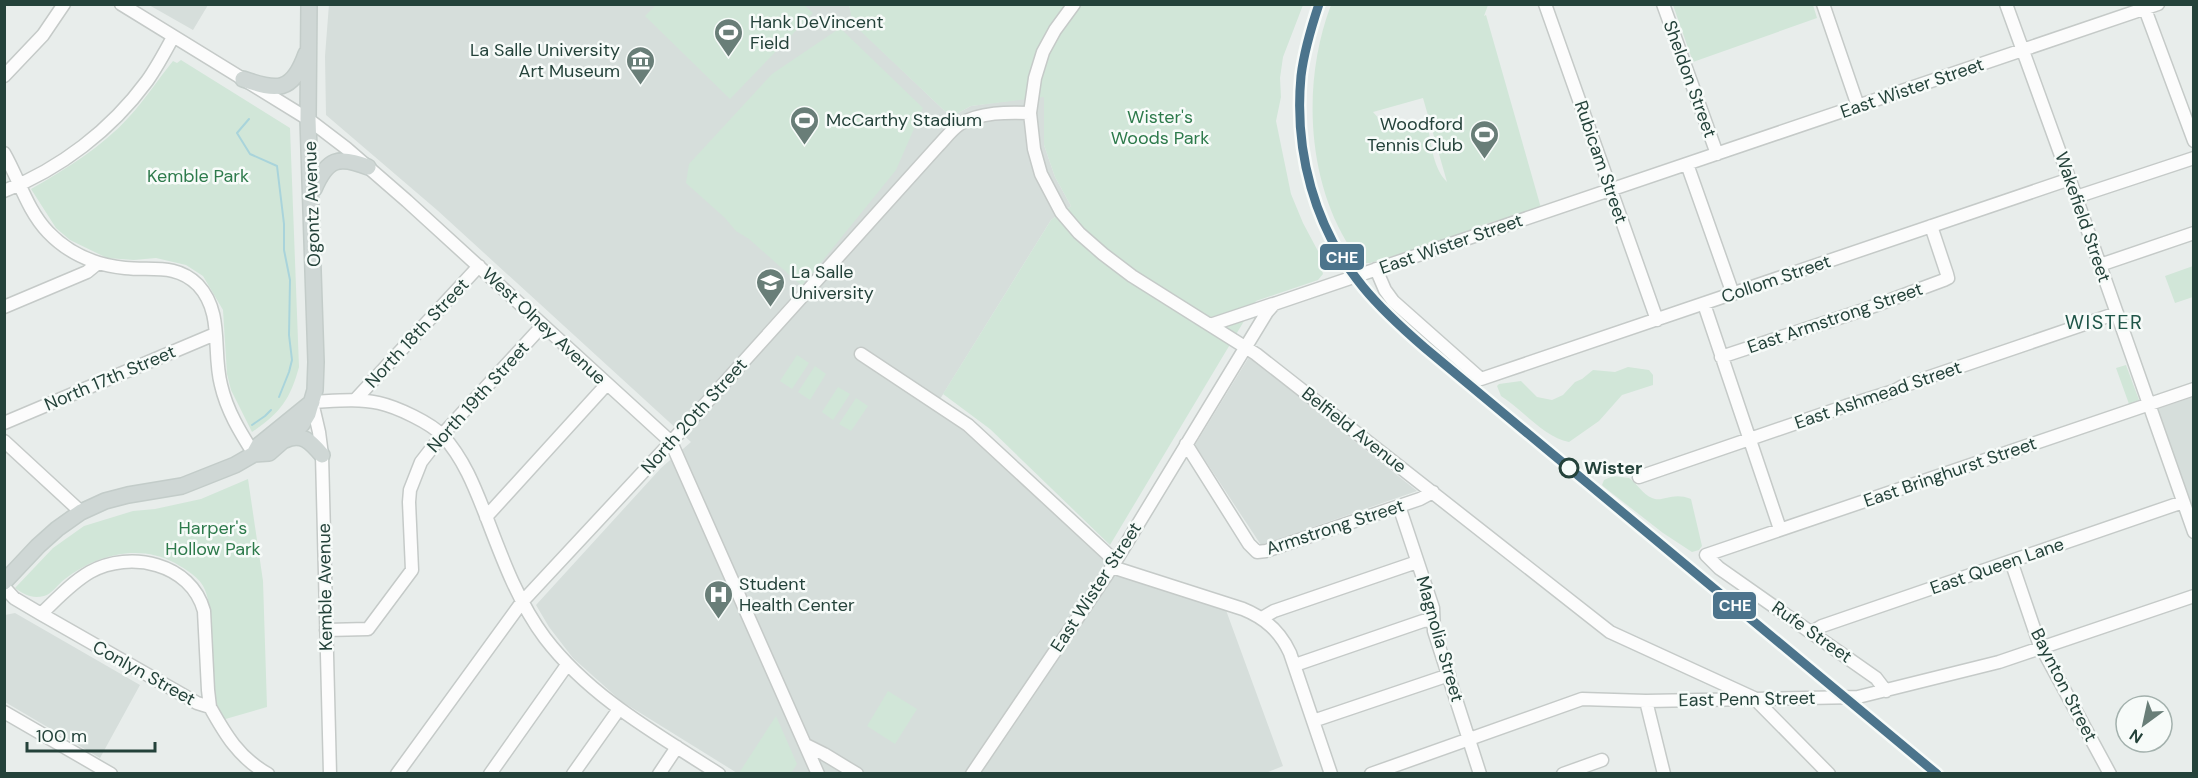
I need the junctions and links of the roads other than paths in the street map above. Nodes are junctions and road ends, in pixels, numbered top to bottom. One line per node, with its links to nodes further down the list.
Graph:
1 (64, 4): 14 (street)
2 (121, 4): 11 (street, West Olney Avenue)
3 (309, 4): 12 (main road, Ogontz Avenue)
4 (1074, 4): 17 (street, Belfield Avenue)
5 (1545, 4): 27 (street, Rubicam Street)
6 (1663, 4): 21 (street, Sheldon Street)
7 (1823, 4): 16 (street)
8 (2006, 4): 13 (street, Wakefield Street)
9 (2158, 4): 10 (street, East Wister Street)
10 (2145, 9): 13 (street, East Wister Street); 19 (street)
11 (173, 37): 15 (street, West Olney Avenue); 26 (street)
12 (307, 48): 15 (main road); 18 (main road, Ogontz Avenue)
13 (2023, 50): 16 (street, East Wister Street); 25 (street, Wakefield Street)
14 (4, 76)
15 (243, 80): 18 (street, West Olney Avenue)
16 (1858, 106): 21 (street, East Wister Street)
17 (1030, 113): 43 (street, Belfield Avenue); 59 (street, North 20th Street)
18 (308, 119): 24 (street, West Olney Avenue); 29 (main road, Ogontz Avenue)
19 (2193, 141)
20 (4, 153): 26 (street)
21 (1716, 154): 23 (street, East Wister Street)
22 (2193, 158): 30 (street)
23 (1687, 164): 27 (street, East Wister Street); 37 (street)
24 (368, 167): 29 (main road); 35 (street, West Olney Avenue)
25 (2070, 180): 30 (street, Wakefield Street); 31 (street, Collom Street)
26 (19, 185): 28 (street); 33 (street)
27 (1611, 190): 36 (street, East Wister Street); 42 (street, Rubicam Street)
28 (4, 191)
29 (312, 194): 52 (main road, Ogontz Avenue)
30 (2076, 197): 34 (street, Wakefield Street)
31 (1931, 226): 37 (street, Collom Street); 48 (street, East Armstrong Street)
32 (2193, 233): 34 (street)
33 (98, 263): 40 (street); 45 (street)
34 (2100, 265): 41 (street, Wakefield Street)
35 (478, 266): 44 (street, West Olney Avenue); 51 (street, North 18th Street)
36 (1376, 269): 38 (street, East Wister Street); 42 (street, Collom Street)
37 (1732, 294): 39 (street, Collom Street)
38 (1274, 304): 43 (street); 46 (street, East Wister Street)
39 (1704, 304): 42 (street, Collom Street); 48 (street)
40 (4, 307)
41 (2117, 313): 53 (street, Wakefield Street); 56 (street, East Ashmead Street)
42 (1657, 320)
43 (1210, 325): 46 (street, Belfield Avenue)
44 (542, 326): 49 (street, West Olney Avenue); 55 (street, North 19th Street)
45 (215, 334): 54 (street, North 17th Street); 61 (street)
46 (1246, 346): 60 (street, East Wister Street); 64 (street, Belfield Avenue)
47 (861, 354): 74 (street)
48 (1721, 357): 56 (street)
49 (607, 384): 59 (street, West Olney Avenue); 68 (street)
50 (2193, 389): 53 (street, East Bringhurst Street)
51 (355, 400): 52 (street); 55 (street)
52 (312, 402): 57 (main road, Ogontz Avenue); 61 (main road, Ogontz Avenue); 62 (street, Kemble Avenue)
53 (2149, 404): 65 (street, Wakefield Street); 69 (street, East Bringhurst Street)
54 (4, 423)
55 (442, 435): 68 (street); 82 (street, North 19th Street)
56 (1749, 439): 63 (street, East Ashmead Street); 69 (street)
57 (285, 440): 61 (main road, Ogontz Avenue); 62 (main road)
58 (4, 441): 67 (street)
59 (670, 442): 78 (street, North 20th Street); 96 (street, West Olney Avenue)
60 (1186, 444): 66 (street, Armstrong Street); 74 (street, East Wister Street)
61 (254, 454): 67 (main road, Ogontz Avenue)
62 (322, 455): 82 (street, Kemble Avenue)
63 (1639, 477)
64 (1433, 492): 66 (street, Armstrong Street); 89 (street, Belfield Avenue)
65 (2183, 502): 70 (street, Wakefield Street); 72 (street, East Queen Lane)
66 (1399, 506): 73 (street, Magnolia Street)
67 (81, 512): 75 (main road, Ogontz Avenue)
68 (486, 517): 78 (street)
69 (1780, 529): 71 (street, East Bringhurst Street)
70 (2193, 532)
71 (1706, 555): 83 (street, Rufe Street)
72 (2011, 561): 83 (street, East Queen Lane); 84 (street, Baynton Street)
73 (1417, 562): 80 (street); 81 (street, Magnolia Street)
74 (1114, 564): 80 (street); 109 (street, East Wister Street)
75 (4, 582)
76 (4, 588): 79 (street, Conlyn Street)
77 (2193, 596): 84 (street, East Penn Street)
78 (522, 602): 86 (street); 102 (street, North 20th Street)
79 (40, 614): 91 (street, Conlyn Street); 91 (street)
80 (1262, 618): 85 (street)
81 (1433, 620): 85 (street); 87 (street, Magnolia Street)
82 (326, 630): 101 (street, Kemble Avenue)
83 (1812, 632): 88 (street, Rufe Street)
84 (2042, 648): 88 (street, East Penn Street); 116 (street, Baynton Street)
85 (1295, 664): 94 (street)
86 (567, 665): 92 (street); 103 (street)
87 (1449, 675): 94 (street); 95 (street, Magnolia Street)
88 (1886, 691): 89 (street, East Penn Street)
89 (1754, 699): 90 (street, East Penn Street); 115 (street, Belfield Avenue)
90 (1646, 700): 95 (street, East Penn Street); 114 (street)
91 (210, 706): 100 (street, Conlyn Street)
92 (619, 709): 97 (street); 104 (street)
93 (4, 712): 99 (street)
94 (1313, 721): 110 (street)
95 (1470, 740): 111 (street, East Penn Street); 112 (street, Magnolia Street)
96 (806, 746): 107 (street, West Olney Avenue); 108 (street)
97 (677, 747): 105 (street); 106 (street)
98 (1602, 760): 113 (street)
99 (111, 774)
100 (268, 774)
101 (330, 774)
102 (397, 774)
103 (490, 774)
104 (573, 774)
105 (659, 774)
106 (719, 774)
107 (818, 774)
108 (857, 774)
109 (972, 774)
110 (1330, 774)
111 (1371, 774)
112 (1480, 774)
113 (1563, 774)
114 (1664, 774)
115 (1829, 774)
116 (2110, 774)

